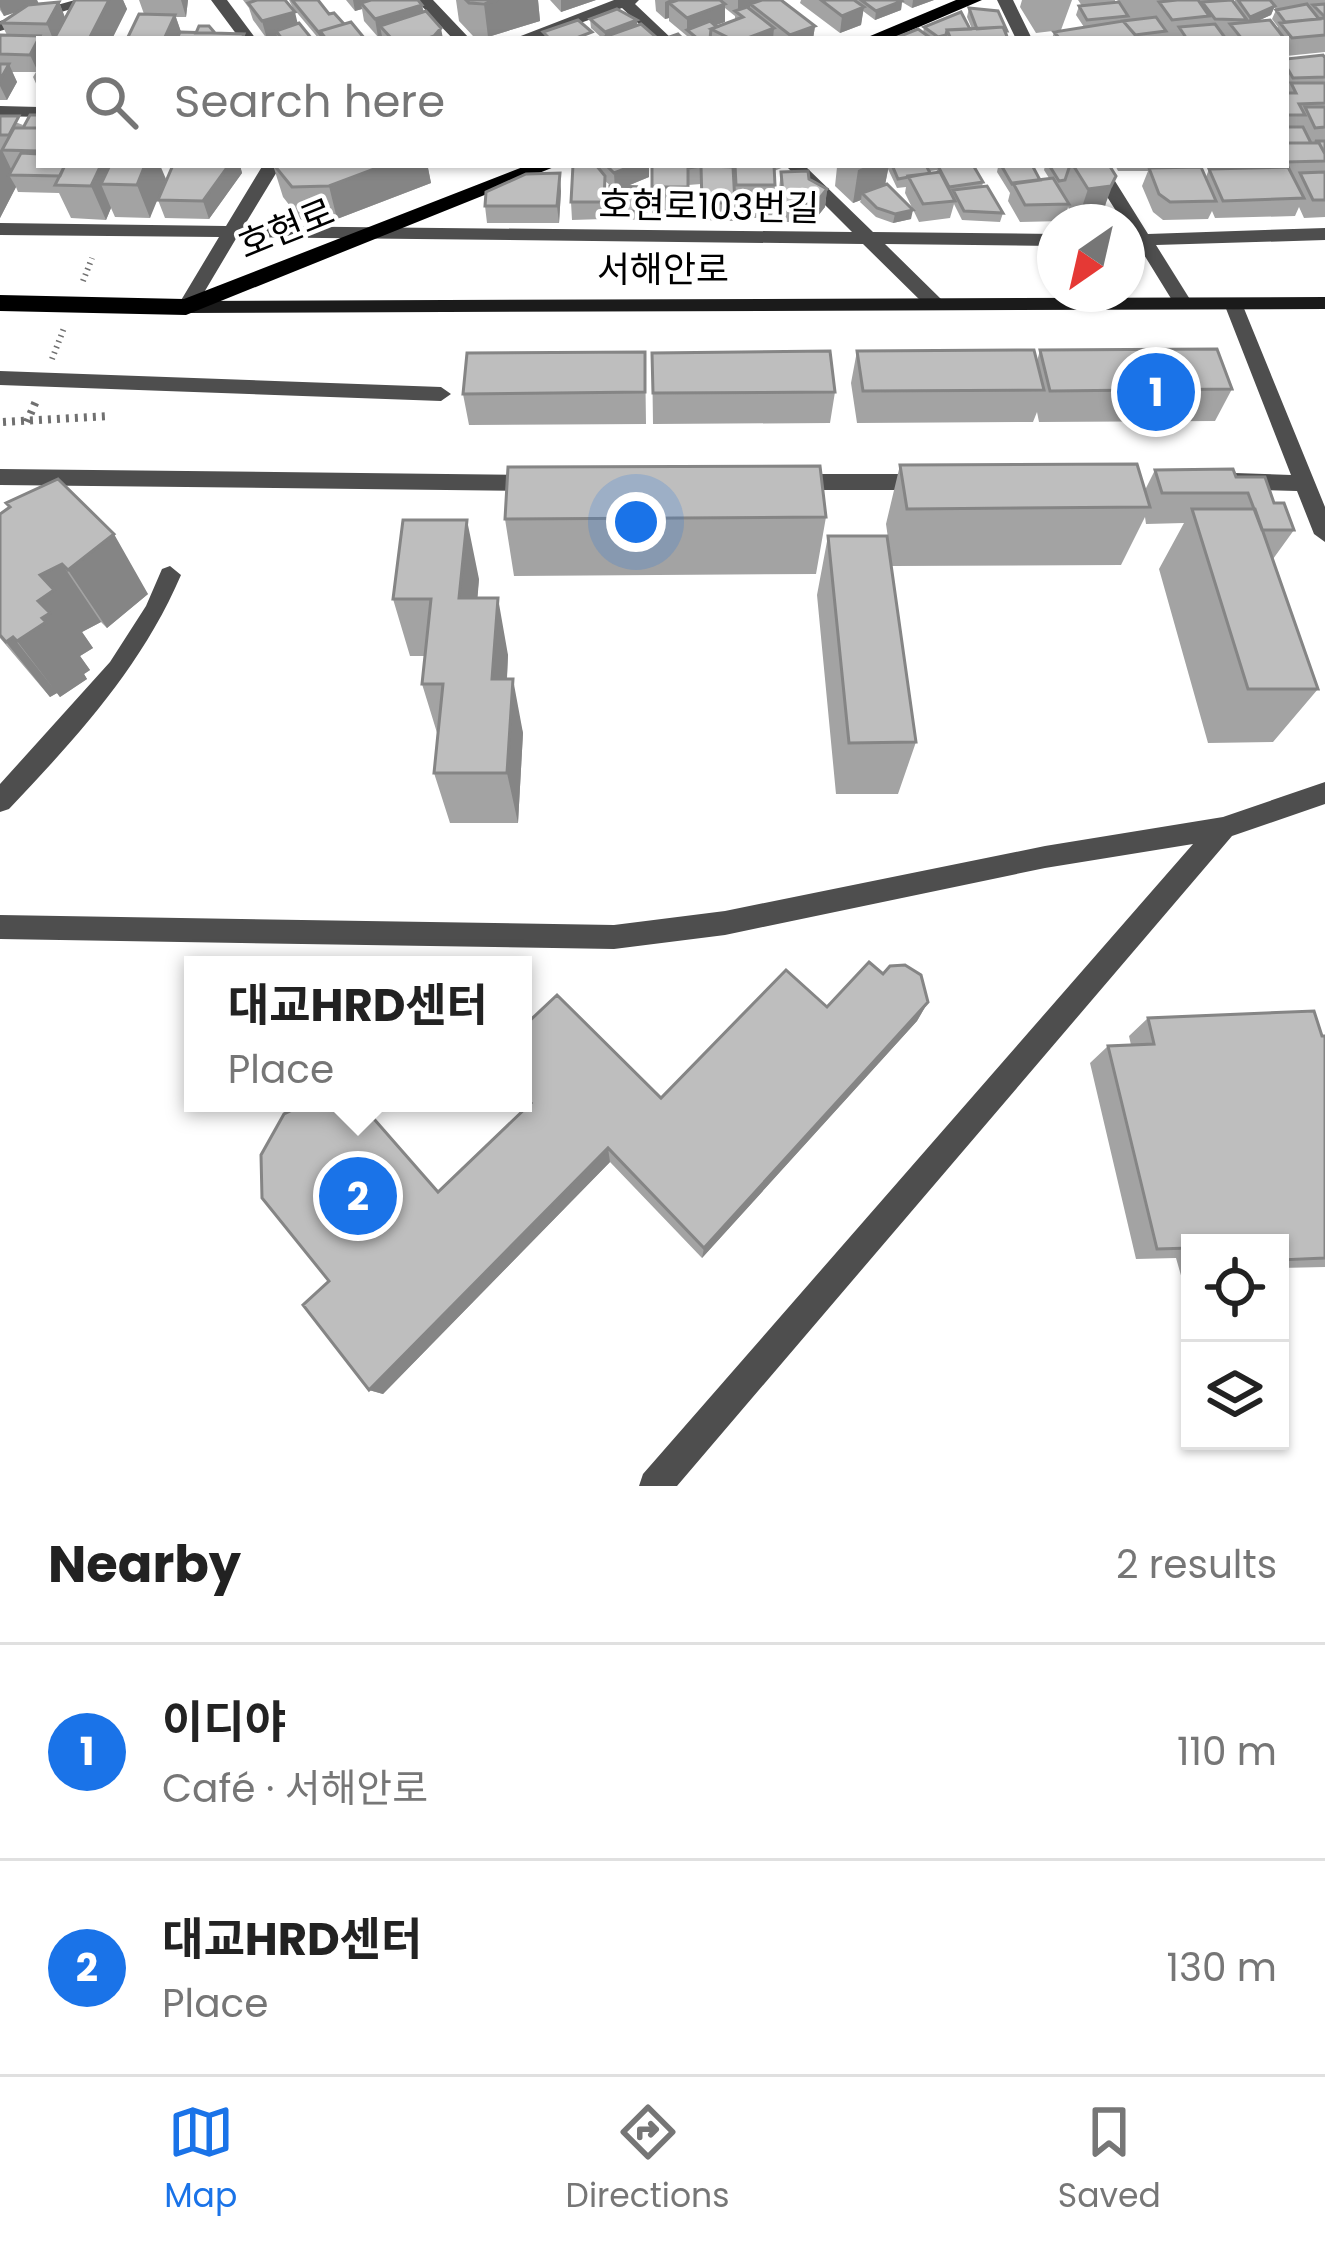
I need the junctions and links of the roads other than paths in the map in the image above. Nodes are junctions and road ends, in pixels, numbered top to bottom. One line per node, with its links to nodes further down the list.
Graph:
1 (92, 0): 7 (street)
2 (219, 0): 8 (street)
3 (424, 0): 9 (street)
4 (973, 0): 12 (main road)
5 (1005, 0): 13 (street)
6 (626, 1): 10 (street); 11 (street)
7 (0, 26)
8 (246, 36)
9 (459, 36)
10 (528, 36)
11 (661, 36)
12 (881, 36)
13 (1023, 36)
14 (0, 111): 15 (street)
15 (36, 112)
16 (270, 168): 21 (street)
17 (540, 168): 24 (main road, 호현로)
18 (797, 168): 27 (street)
19 (1098, 168): 20 (street)
20 (1116, 204)
21 (233, 229): 22 (street, 호현로103번길); 24 (street, 호현로103번길); 34 (street)
22 (0, 230)
23 (1325, 234): 26 (street)
24 (363, 236): 27 (street, 호현로103번길); 34 (main road, 호현로)
25 (1037, 240): 27 (street, 호현로103번길)
26 (1145, 240)
27 (872, 241): 32 (street)
28 (1145, 253): 29 (street)
29 (1182, 302): 32 (main road, 서해안로); 33 (main road, 서해안로)
30 (0, 303): 34 (main road, 서해안로)
31 (1325, 303): 33 (main road, 서해안로)
32 (934, 304): 34 (main road, 서해안로)
33 (1234, 306): 42 (street)
34 (186, 307)
35 (0, 377): 36 (street)
36 (441, 394)
37 (0, 477): 41 (street)
38 (1221, 481): 42 (street)
39 (767, 482): 40 (street)
40 (958, 482)
41 (552, 483)
42 (1304, 483): 43 (street)
43 (1325, 534)
44 (170, 575): 46 (street)
45 (1325, 793): 47 (street)
46 (0, 801)
47 (1223, 828): 48 (street); 49 (street)
48 (0, 927)
49 (655, 1486)

